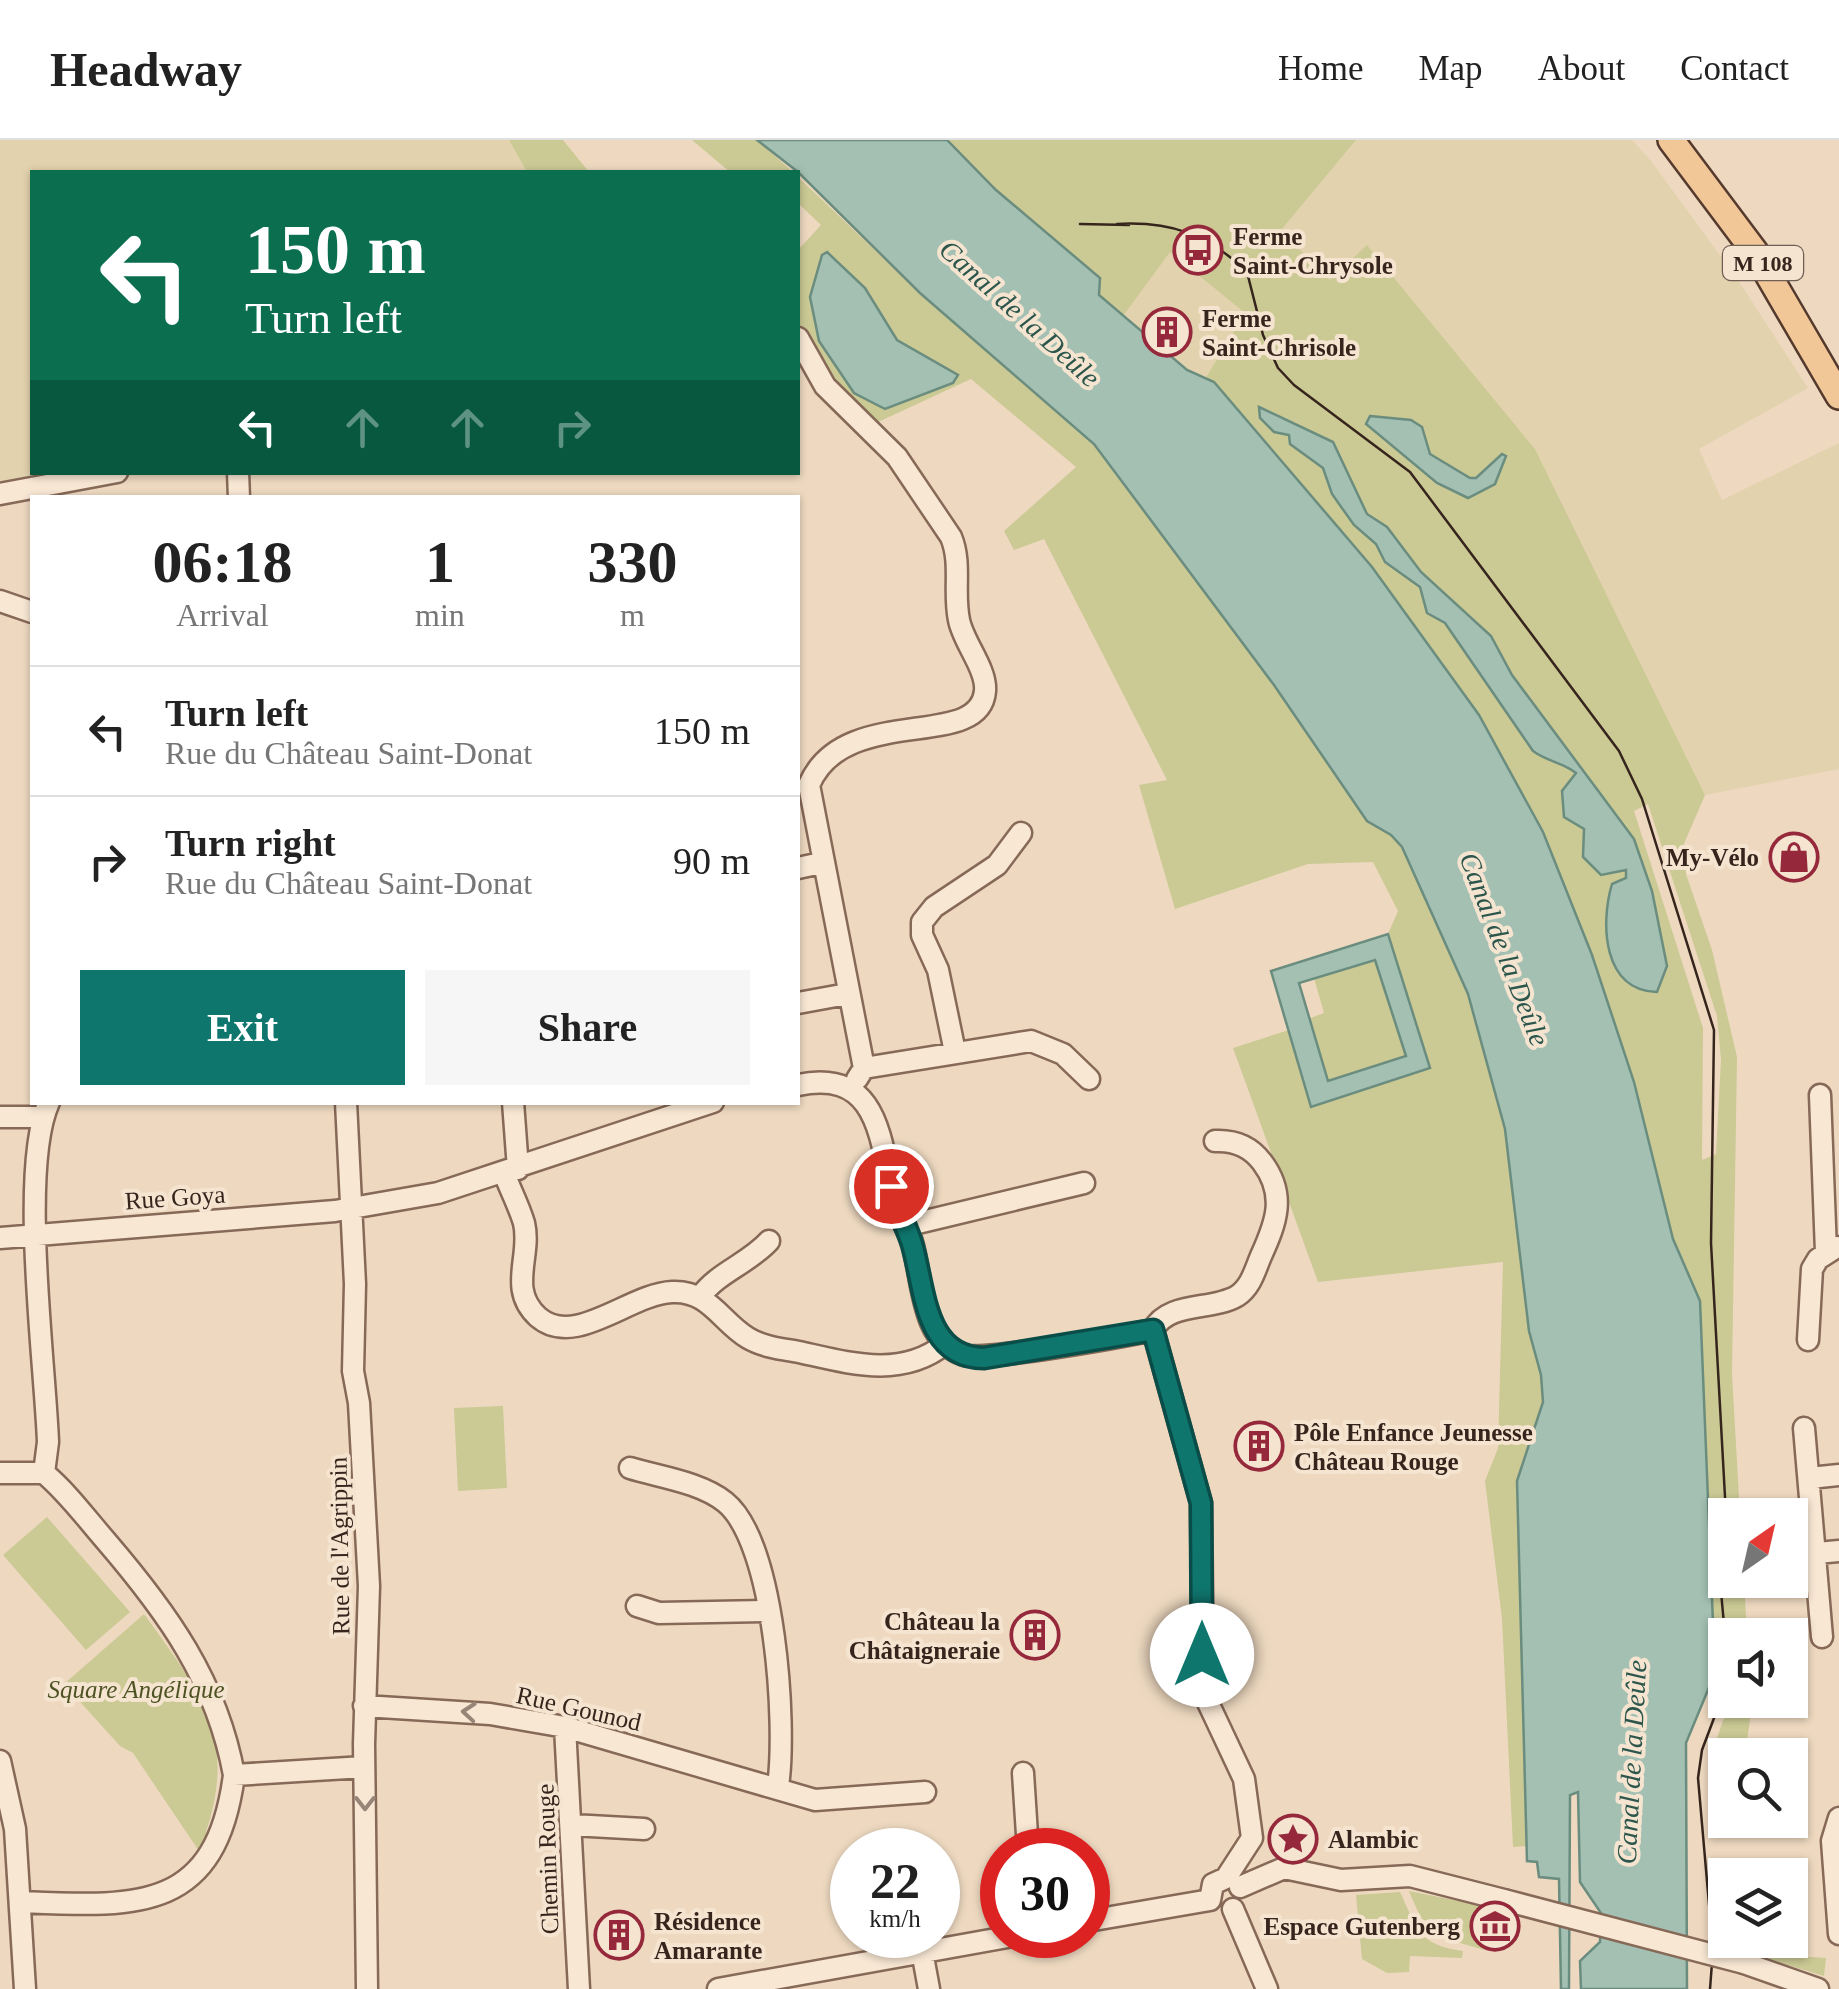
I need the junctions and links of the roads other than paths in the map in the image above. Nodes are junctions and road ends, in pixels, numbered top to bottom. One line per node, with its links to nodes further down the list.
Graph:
1 (1672, 140): 3 (main road, M 108)
2 (800, 342): 8 (street)
3 (1839, 396)
4 (101, 475): 5 (street)
5 (0, 494)
6 (0, 602): 7 (street)
7 (30, 611)
8 (803, 794): 10 (street)
9 (1022, 832): 14 (street)
10 (821, 863): 11 (street); 12 (street)
11 (800, 868)
12 (847, 994): 13 (street); 15 (street)
13 (800, 1003)
14 (955, 1052): 15 (street); 16 (street)
15 (864, 1068): 18 (street)
16 (1091, 1075)
17 (800, 1085): 18 (street)
18 (850, 1090): 29 (street)
19 (1820, 1096): 33 (street)
20 (346, 1105): 28 (street, Rue de l'Agrippin)
21 (513, 1105): 26 (street)
22 (704, 1105): 26 (street, Rue Goya)
23 (46, 1110): 24 (street); 30 (street)
24 (0, 1118)
25 (1214, 1141): 35 (street)
26 (511, 1171): 28 (street, Rue Goya); 34 (street)
27 (1084, 1183): 29 (street)
28 (352, 1208): 30 (street, Rue Goya); 49 (street, Rue de l'Agrippin)
29 (905, 1226): 37 (street)
30 (36, 1233): 31 (street, Rue Goya); 41 (street)
31 (0, 1238)
32 (769, 1241): 34 (street)
33 (1833, 1249): 36 (street)
34 (700, 1297): 37 (street)
35 (1153, 1330): 37 (street); 61 (street)
36 (1808, 1340)
37 (945, 1344)
38 (1804, 1428): 43 (street)
39 (630, 1468): 47 (street)
40 (0, 1473): 41 (street)
41 (44, 1473): 54 (street)
42 (1839, 1475): 43 (street)
43 (1810, 1478): 45 (street)
44 (1839, 1551): 45 (street)
45 (1817, 1553): 48 (street)
46 (637, 1606): 47 (street)
47 (767, 1611): 55 (street)
48 (1822, 1638)
49 (364, 1706): 50 (street, Rue Gounod, one-way to 49); 52 (street, Rue de l'Agrippin)
50 (565, 1727): 55 (street, Rue Gounod); 58 (street, Chemin Rouge)
51 (0, 1761): 63 (street)
52 (364, 1766): 54 (street); 74 (street, Rue de l'Agrippin, one-way to 74)
53 (1022, 1773): 59 (street)
54 (234, 1774): 66 (street)
55 (778, 1786): 56 (street, Rue Gounod)
56 (925, 1792)
57 (1839, 1818): 69 (street)
58 (572, 1825): 60 (street); 75 (street, Chemin Rouge)
59 (1026, 1828)
60 (644, 1829)
61 (1252, 1838): 62 (street); 64 (street)
62 (1294, 1870): 64 (street); 79 (street, bridge)
63 (10, 1880): 66 (street)
64 (1233, 1882): 65 (street); 67 (street)
65 (1210, 1900): 67 (street); 68 (street)
66 (21, 1902): 73 (street)
67 (1233, 1908): 78 (street)
68 (1110, 1917)
69 (1839, 1934)
70 (872, 1958): 72 (street)
71 (917, 1958): 77 (street)
72 (779, 1984): 76 (street)
73 (25, 1989)
74 (367, 1989)
75 (579, 1989)
76 (718, 1989)
77 (930, 1989)
78 (1267, 1989)
79 (1818, 1989)

